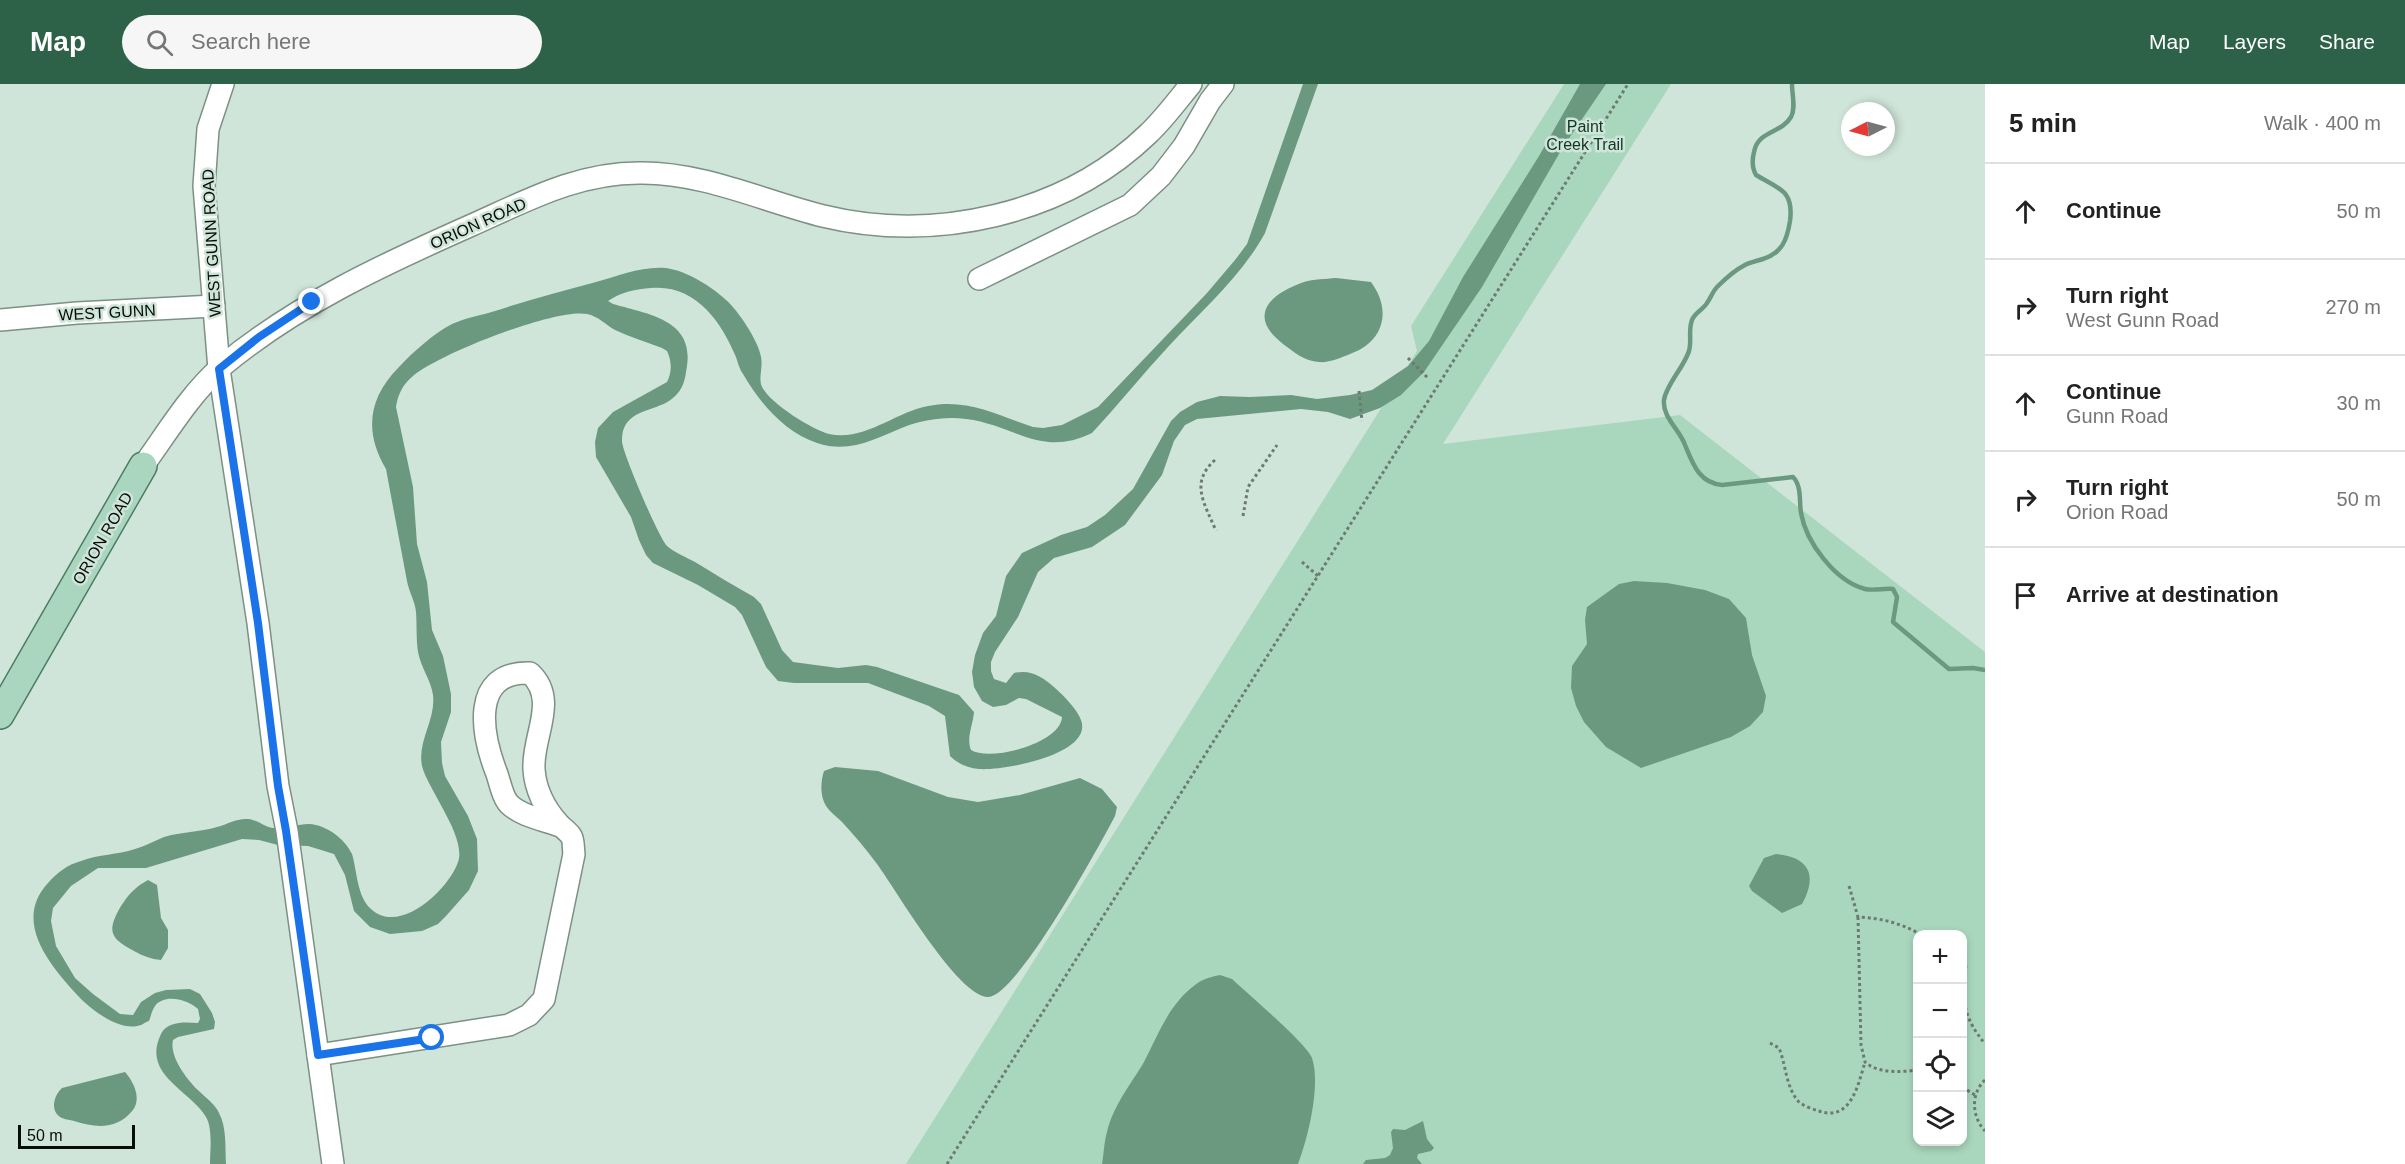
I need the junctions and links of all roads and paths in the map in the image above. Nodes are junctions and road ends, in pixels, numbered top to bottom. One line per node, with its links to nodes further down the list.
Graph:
1 (223, 84): 6 (street, WEST GUNN ROAD)
2 (1191, 84): 9 (street, ORION ROAD)
3 (1223, 84): 5 (street)
4 (1628, 84): 19 (path)
5 (979, 279)
6 (214, 306): 7 (street, WEST GUNN); 9 (street, WEST GUNN ROAD)
7 (0, 320)
8 (1408, 358): 10 (path)
9 (219, 369): 15 (street, ORION ROAD); 28 (street, WEST GUNN ROAD)
10 (1429, 379)
11 (1359, 391): 12 (path)
12 (1362, 421)
13 (1276, 445): 16 (path)
14 (1215, 460): 17 (path)
15 (143, 466): 20 (main road, ORION ROAD)
16 (1243, 516)
17 (1216, 531)
18 (1302, 562): 19 (path)
19 (1318, 576): 36 (path)
20 (0, 716)
21 (560, 826): 21 (street); 28 (street)
22 (1849, 886): 23 (path)
23 (1858, 917): 24 (path); 29 (path)
24 (1913, 930)
25 (1966, 984): 27 (path)
26 (1770, 1043): 29 (path)
27 (1985, 1044)
28 (318, 1055): 35 (street)
29 (1865, 1062): 30 (path)
30 (1913, 1070)
31 (1985, 1080): 33 (path)
32 (1967, 1090): 33 (path)
33 (1975, 1095): 34 (path)
34 (1985, 1131)
35 (333, 1164)
36 (947, 1164)

